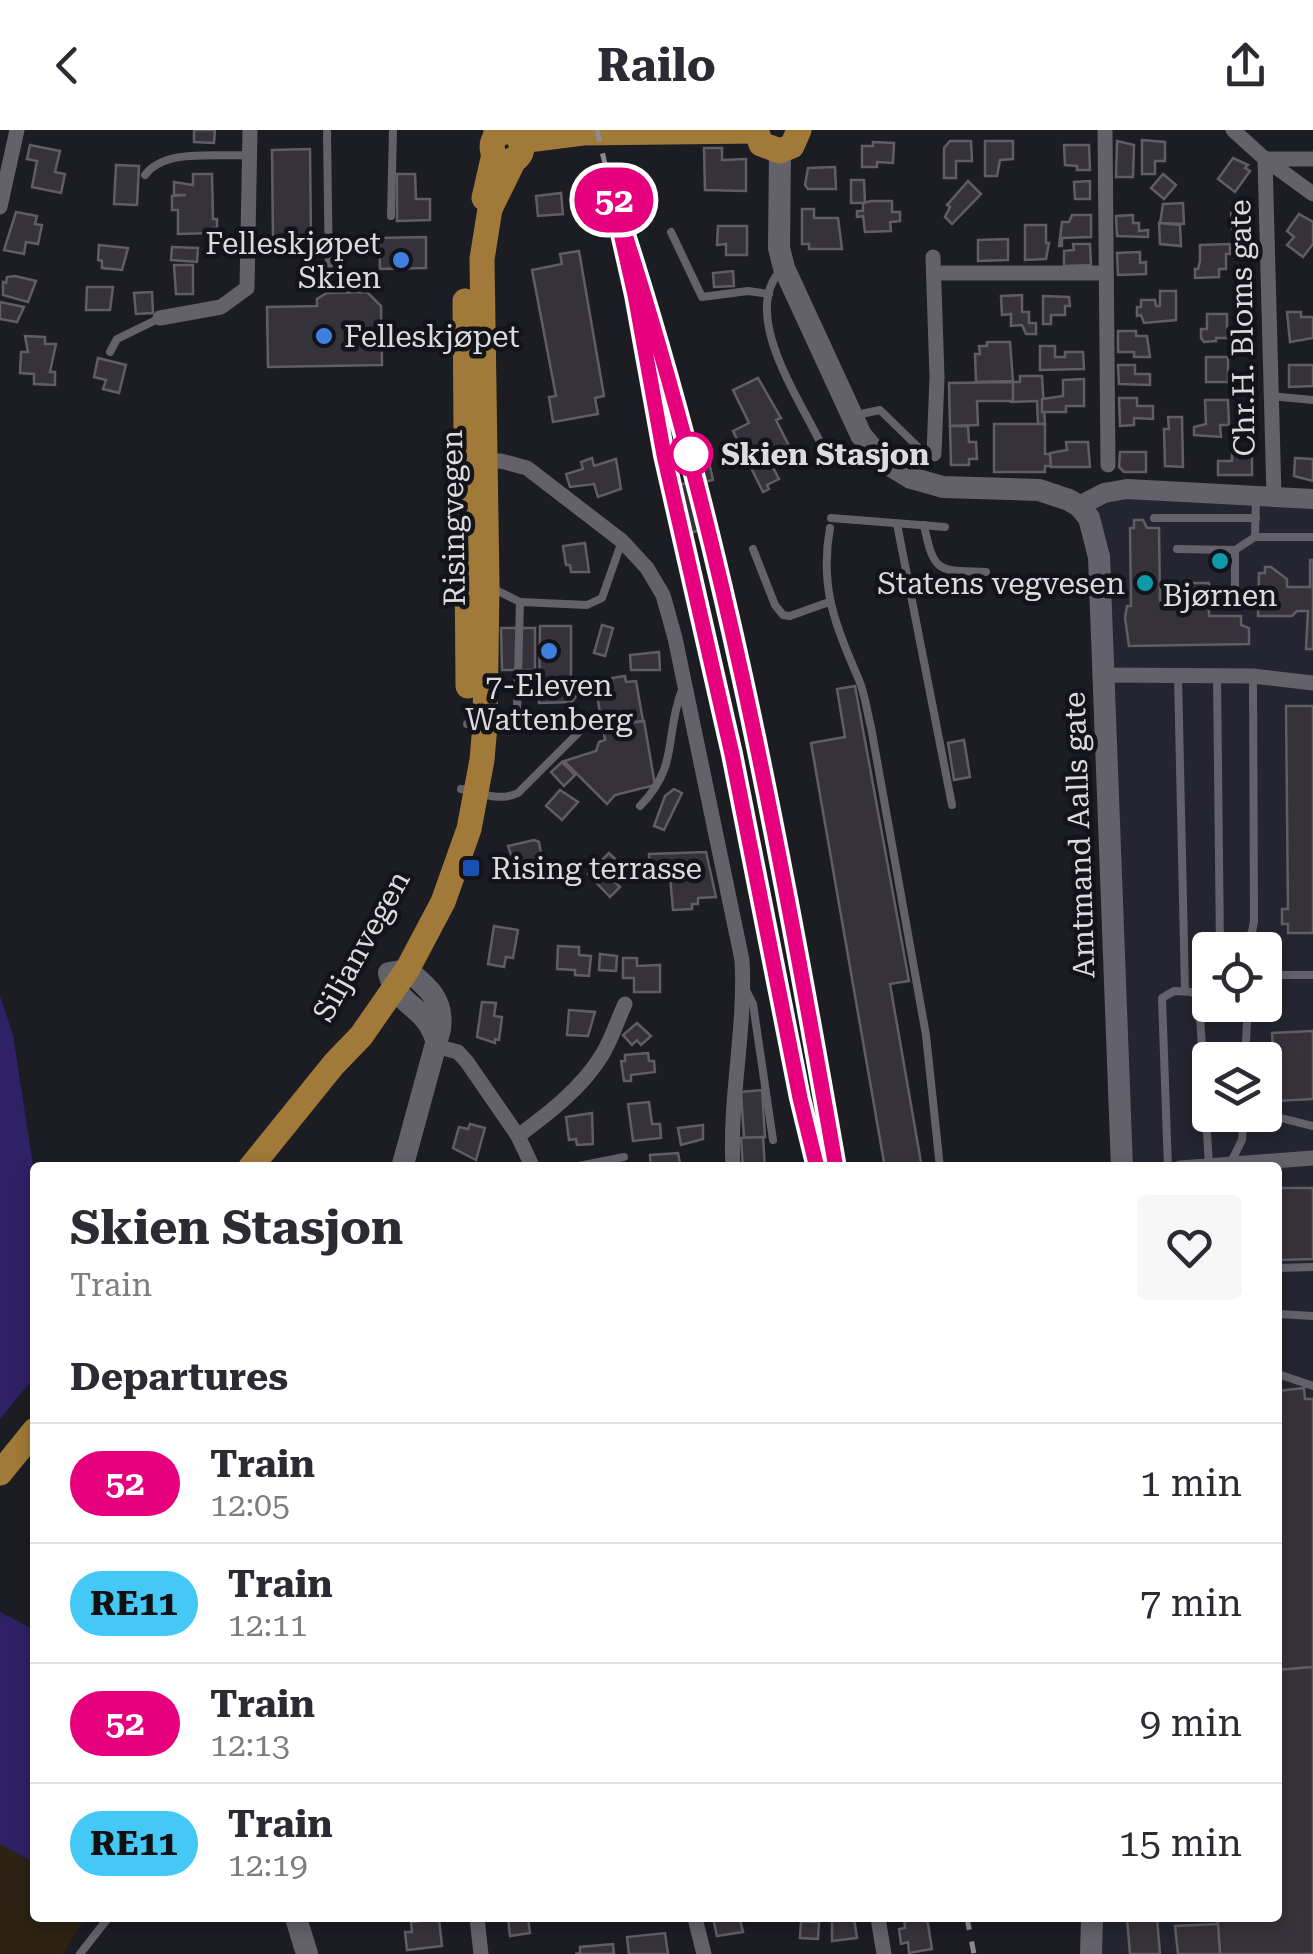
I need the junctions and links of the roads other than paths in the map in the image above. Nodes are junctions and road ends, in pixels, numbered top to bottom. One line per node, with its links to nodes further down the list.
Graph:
1 (17, 130): 16 (street)
2 (250, 130): 11 (street)
3 (327, 130): 21 (lane)
4 (392, 130): 17 (lane)
5 (799, 130): 10 (main road)
6 (1105, 130): 20 (street)
7 (1234, 130): 12 (street)
8 (756, 131): 9 (main road); 10 (main road)
9 (504, 144): 30 (main road, Risingvegen)
10 (780, 151): 19 (main road)
11 (247, 156): 14 (lane); 23 (street)
12 (1265, 158): 13 (street); 15 (street); 25 (street, Chr.H. Bloms gate)
13 (1313, 159)
14 (145, 175)
15 (1313, 194)
16 (0, 206)
17 (391, 216)
18 (672, 232): 22 (lane)
19 (784, 268): 22 (lane); 27 (main road)
20 (1106, 273): 28 (street); 31 (street)
21 (329, 283)
22 (768, 294): 29 (lane)
23 (160, 318): 24 (lane)
24 (110, 352)
25 (1269, 396): 26 (lane); 32 (street, Chr.H. Bloms gate)
26 (1313, 400)
27 (852, 417): 28 (lane); 34 (main road)
28 (934, 454)
29 (846, 460)
30 (476, 462): 42 (street); 47 (main road, Risingvegen)
31 (1108, 464)
32 (1265, 495): 33 (street); 34 (street); 36 (lane)
33 (1313, 499)
34 (1080, 506): 51 (main road, Amtmand Aalls gate)
35 (1154, 518): 36 (lane)
36 (1256, 518): 40 (lane)
37 (898, 524): 38 (lane); 50 (lane); 60 (lane)
38 (924, 525): 39 (lane); 46 (lane)
39 (945, 526)
40 (1255, 537): 41 (lane); 45 (lane)
41 (1313, 537)
42 (622, 541): 49 (lane); 56 (street)
43 (753, 549): 50 (lane)
44 (1177, 549): 45 (lane)
45 (1235, 550): 48 (lane)
46 (986, 572)
47 (478, 584): 49 (lane); 58 (main road, Risingvegen)
48 (1235, 601)
49 (520, 602): 58 (lane)
50 (829, 602): 86 (lane)
51 (1104, 674): 52 (street); 87 (main road, Amtmand Aalls gate)
52 (1178, 676): 53 (street); 69 (lane)
53 (1217, 676): 54 (street); 63 (lane)
54 (1253, 676): 55 (street); 64 (lane)
55 (1313, 683)
56 (685, 687): 61 (lane); 68 (street)
57 (589, 722): 59 (lane)
58 (476, 725): 59 (main road, Risingvegen)
59 (469, 791): 62 (main road, Risingvegen)
60 (952, 804)
61 (640, 806)
62 (448, 869): 67 (main road, Siljanvegen)
63 (1220, 932)
64 (1252, 932)
65 (1313, 974): 66 (lane)
66 (1282, 975)
67 (396, 978): 73 (main road); 81 (main road, Siljanvegen)
68 (744, 985): 78 (lane); 85 (street)
69 (1185, 991): 70 (lane); 88 (lane)
70 (1192, 994)
71 (624, 1004): 77 (street)
72 (1200, 1022): 89 (lane)
73 (436, 1043): 77 (street); 82 (main road)
74 (1282, 1118): 75 (lane)
75 (1313, 1126)
76 (1243, 1132): 90 (lane)
77 (518, 1136): 83 (street)
78 (774, 1140)
79 (624, 1157): 84 (lane)
80 (1313, 1158): 91 (street)
81 (255, 1162)
82 (404, 1162)
83 (530, 1162)
84 (599, 1162)
85 (732, 1162)
86 (939, 1162)
87 (1122, 1162)
88 (1168, 1162)
89 (1209, 1162)
90 (1231, 1162)
91 (1258, 1162)
92 (1313, 1267): 93 (lane)
93 (1282, 1268)
94 (1282, 1314): 95 (lane)
95 (1313, 1316)
96 (1282, 1375): 97 (lane)
97 (1313, 1386)
98 (30, 1436): 99 (main road)
99 (0, 1473)
100 (105, 1922): 106 (lane)
101 (297, 1922): 107 (main road)
102 (478, 1922): 108 (street)
103 (697, 1922): 109 (street)
104 (879, 1922): 110 (street)
105 (1092, 1922): 111 (main road)
106 (80, 1954)
107 (307, 1954)
108 (481, 1954)
109 (704, 1954)
110 (884, 1954)
111 (1092, 1954)

